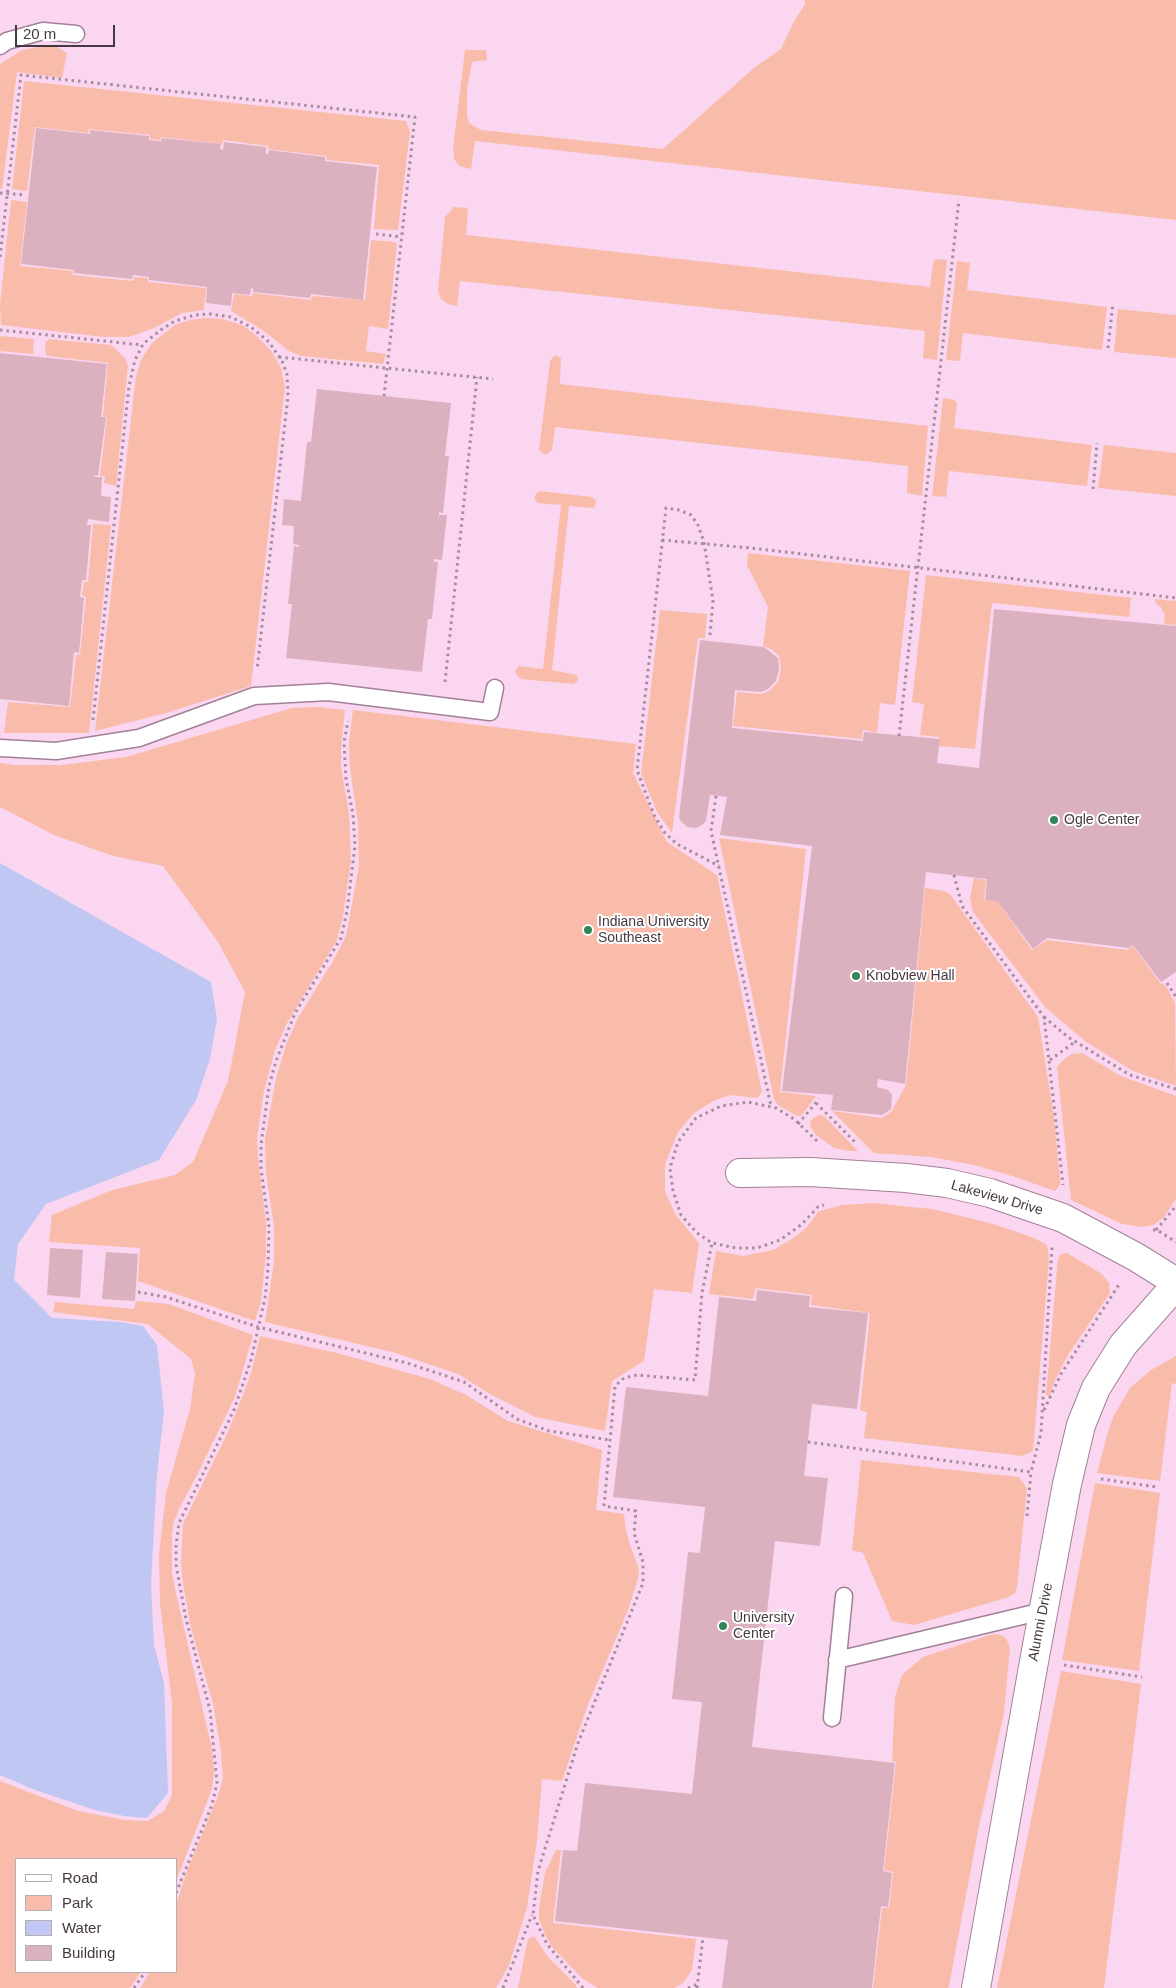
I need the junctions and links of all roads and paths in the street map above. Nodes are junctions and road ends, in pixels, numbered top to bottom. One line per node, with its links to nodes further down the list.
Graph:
1 (76, 34): 2 (lane)
2 (0, 46)
3 (0, 192): 4 (path)
4 (7, 193): 5 (path); 8 (path); 9 (path)
5 (26, 195)
6 (959, 200): 23 (path)
7 (376, 234): 8 (path)
8 (402, 237): 15 (path)
9 (0, 257)
10 (1113, 303): 13 (path)
11 (0, 330): 12 (path)
12 (142, 345): 14 (path); 31 (path)
13 (1108, 348)
14 (280, 357): 15 (path); 29 (path)
15 (388, 368): 16 (path); 18 (path)
16 (477, 377): 17 (path); 27 (path)
17 (492, 379)
18 (384, 396)
19 (1097, 443): 20 (path)
20 (1093, 489)
21 (662, 540): 22 (path); 22 (path); 34 (path)
22 (704, 545): 23 (path); 25 (path)
23 (917, 568): 24 (path); 30 (path)
24 (1176, 598)
25 (710, 635)
26 (495, 688): 28 (lane)
27 (444, 691)
28 (351, 695): 29 (lane); 56 (path)
29 (254, 696): 31 (lane)
30 (898, 736)
31 (88, 746): 32 (lane)
32 (0, 748)
33 (716, 796): 34 (path)
34 (719, 866): 44 (path)
35 (954, 875): 38 (path)
36 (1167, 983): 37 (path)
37 (1176, 997)
38 (1044, 1017): 39 (path); 40 (path)
39 (1076, 1041): 40 (path); 41 (path)
40 (1049, 1060): 49 (path)
41 (1176, 1089)
42 (820, 1099): 43 (path)
43 (816, 1103): 45 (path); 46 (path)
44 (771, 1106)
45 (798, 1124)
46 (863, 1149)
47 (740, 1173): 49 (street, Lakeview Drive)
48 (1176, 1206): 50 (path)
49 (1063, 1218): 53 (street, Lakeview Drive); 57 (path)
50 (1156, 1230): 51 (path); 53 (path)
51 (1176, 1242)
52 (712, 1243): 58 (path)
53 (1136, 1257): 54 (street, Lakeview Drive); 57 (path)
54 (1176, 1284): 61 (street, Alumni Drive)
55 (138, 1292): 56 (path)
56 (258, 1327): 58 (path); 66 (path)
57 (1043, 1413): 59 (path)
58 (610, 1440): 67 (path)
59 (808, 1442)
60 (844, 1596): 63 (lane)
61 (1044, 1611): 62 (street, Alumni Drive); 63 (lane)
62 (1035, 1656): 64 (path); 75 (street, Alumni Drive)
63 (837, 1660): 65 (lane)
64 (1142, 1677)
65 (832, 1718)
66 (178, 1888)
67 (533, 1915): 72 (path); 73 (path)
68 (703, 1937): 70 (path)
69 (144, 1973): 71 (path)
70 (697, 1986): 74 (path)
71 (134, 1988)
72 (503, 1988)
73 (583, 1988)
74 (688, 1988)
75 (976, 1988)

